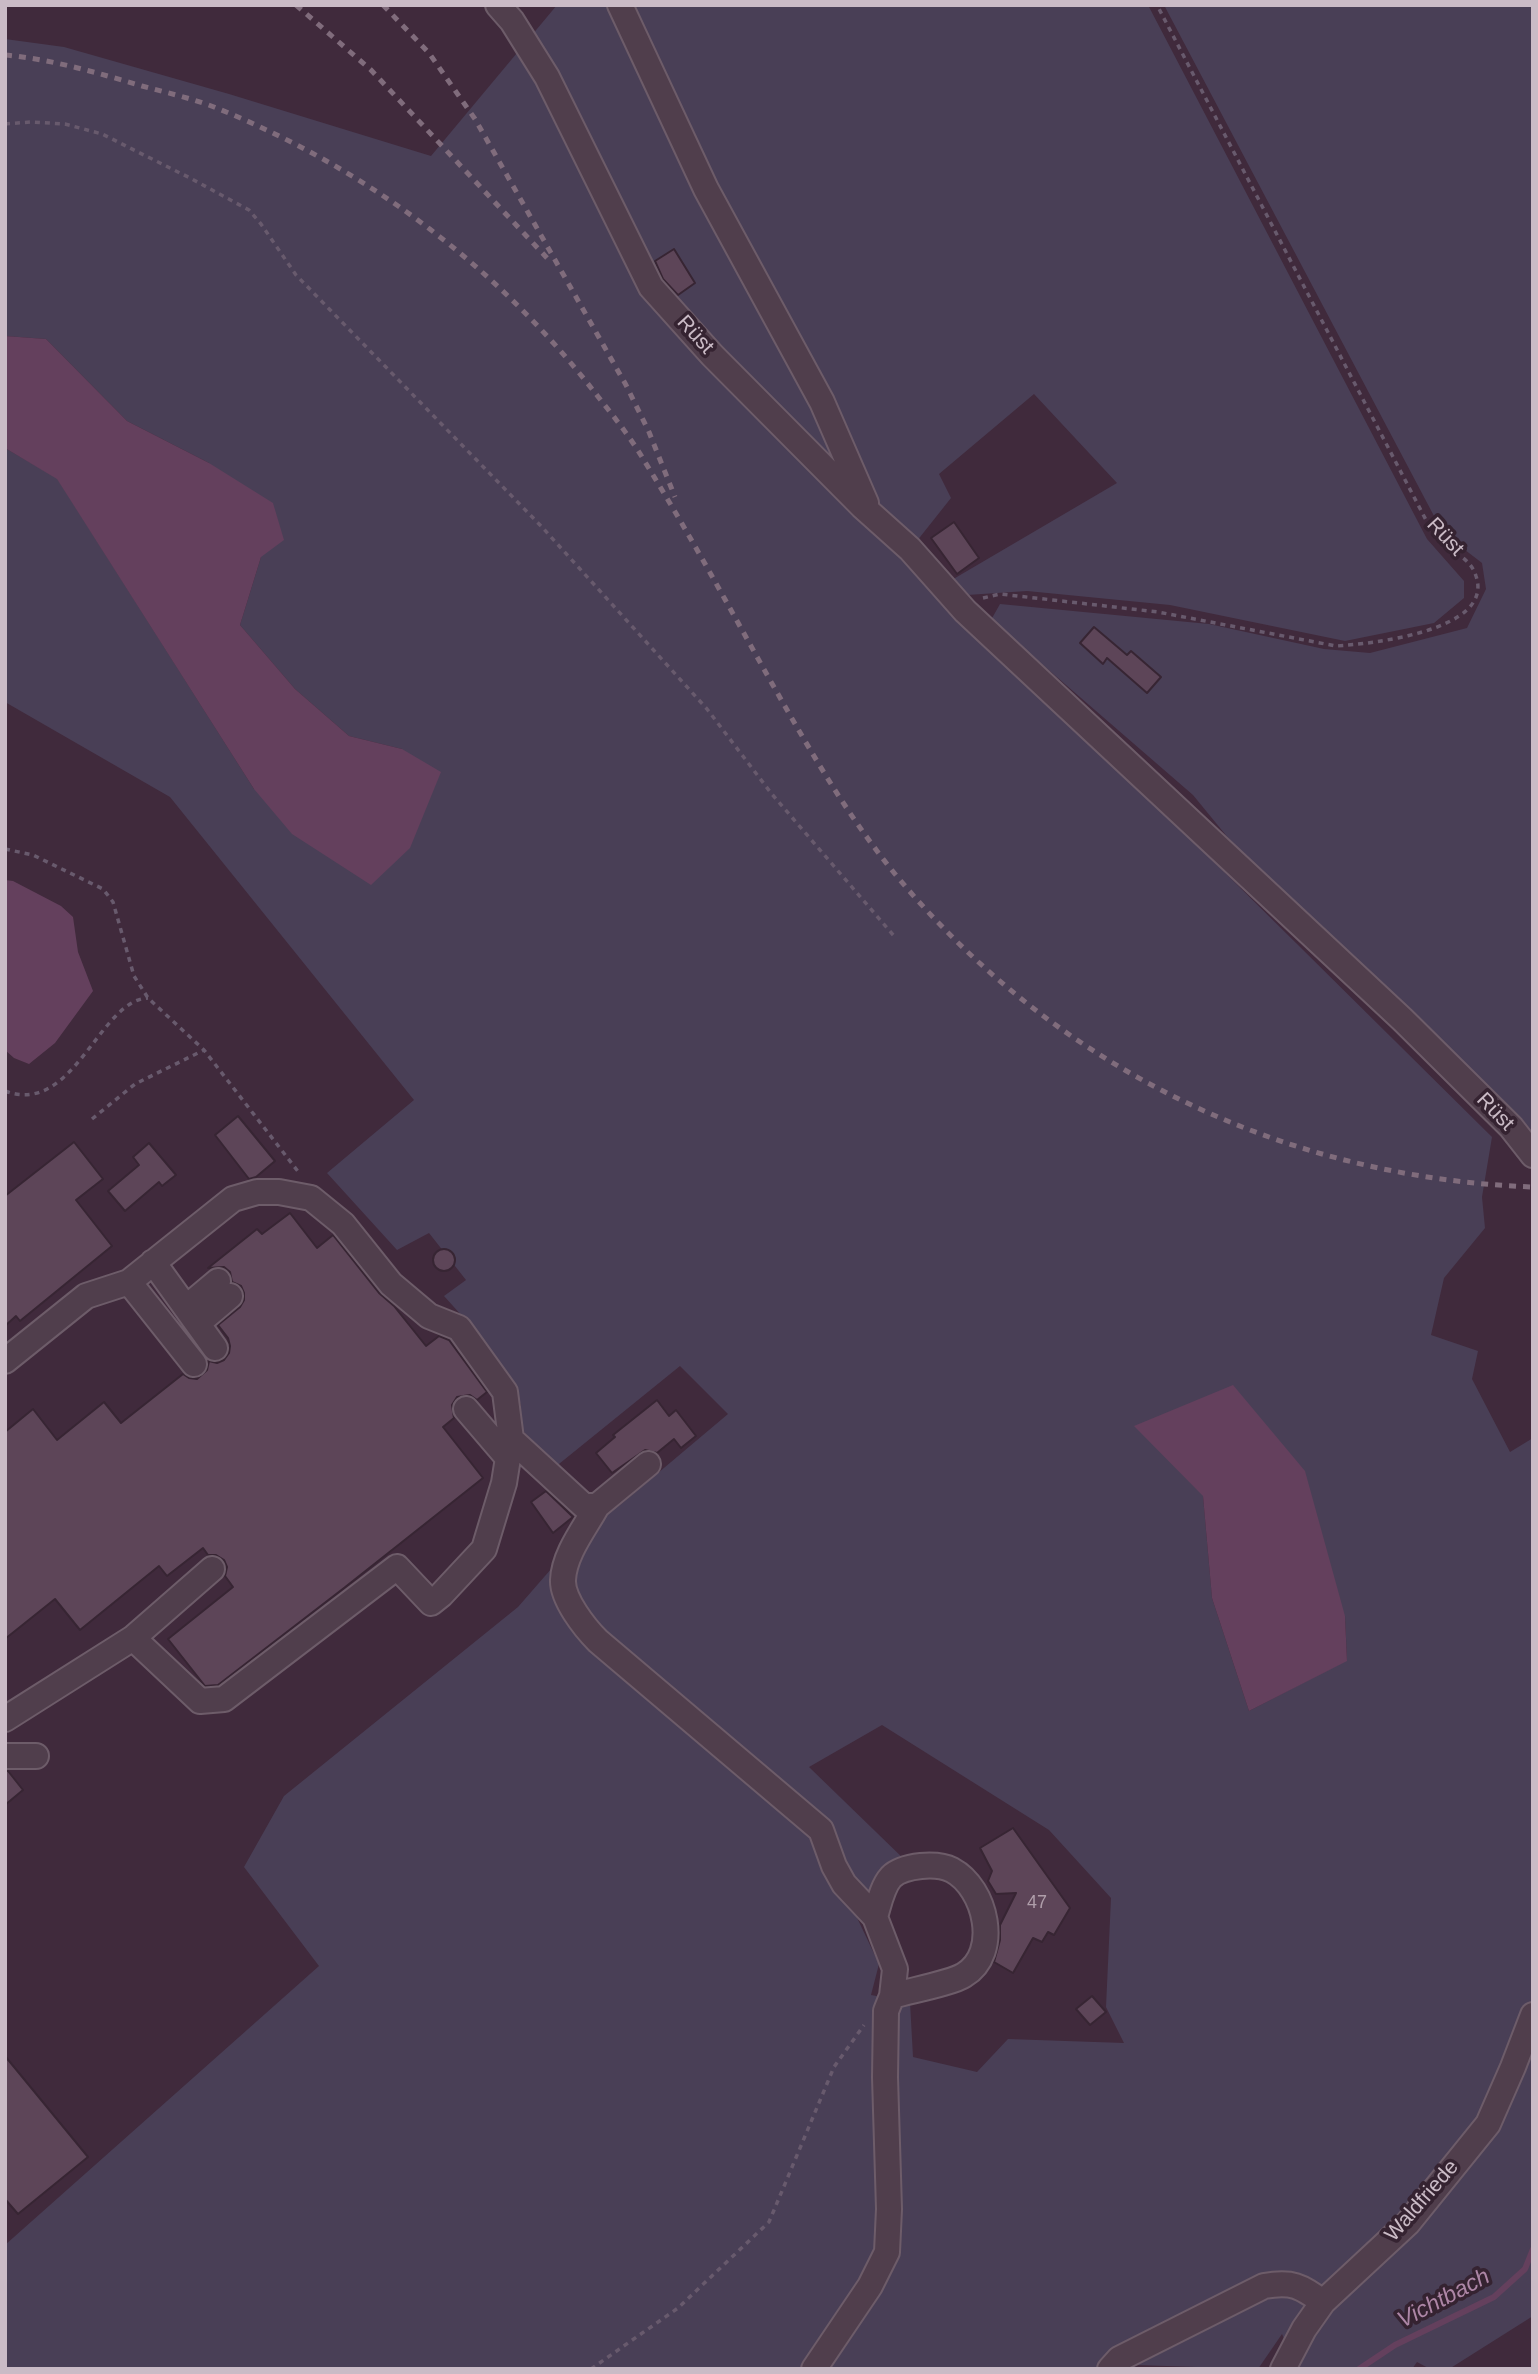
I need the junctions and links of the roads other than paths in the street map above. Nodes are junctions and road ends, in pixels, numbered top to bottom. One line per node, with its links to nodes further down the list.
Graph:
1 (498, 5): 3 (street, Rüst)
2 (620, 5): 3 (street)
3 (872, 515): 4 (street, Rüst)
4 (1533, 1155)
5 (153, 1262): 6 (street); 8 (street); 13 (street)
6 (129, 1282): 10 (street); 11 (street)
7 (224, 1288): 8 (street)
8 (193, 1315): 9 (street)
9 (215, 1348)
10 (5, 1361)
11 (194, 1364)
12 (466, 1409): 13 (street)
13 (509, 1448): 15 (street); 17 (street)
14 (648, 1464): 15 (street)
15 (597, 1506): 21 (street)
16 (212, 1569): 17 (street)
17 (133, 1638): 18 (street)
18 (5, 1719)
19 (5, 1756): 20 (street)
20 (36, 1756)
21 (876, 1917): 22 (street); 22 (street)
22 (892, 1996): 25 (street)
23 (1533, 2014): 24 (street, Waldfriede)
24 (1323, 2302): 26 (street); 27 (street, Waldfriede)
25 (814, 2369)
26 (1110, 2369)
27 (1283, 2369)

